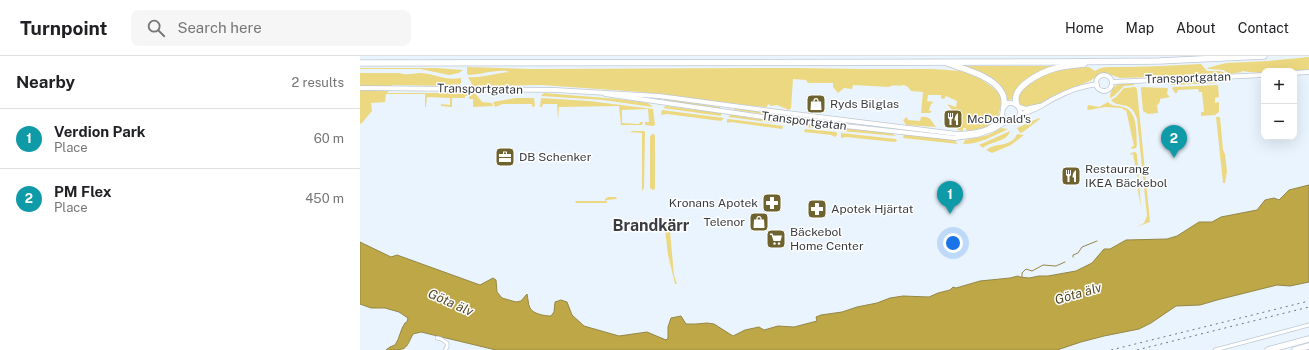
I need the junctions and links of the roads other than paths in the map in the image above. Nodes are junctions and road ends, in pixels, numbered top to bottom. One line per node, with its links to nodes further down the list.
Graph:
1 (1264, 56): 2 (highway)
2 (1118, 61): 3 (highway); 14 (highway)
3 (942, 62): 4 (highway); 13 (highway)
4 (360, 63)
5 (1309, 72): 6 (street)
6 (1297, 74)
7 (1261, 76): 8 (street, Transportgatan)
8 (1112, 82): 9 (street, Transportgatan); 9 (street, Transportgatan)
9 (1097, 84): 12 (street, Transportgatan)
10 (360, 88): 11 (street, Transportgatan)
11 (599, 93): 16 (street, Transportgatan); 17 (street, Transportgatan)
12 (1043, 105): 14 (street, Transportgatan); 15 (street, Transportgatan)
13 (1004, 106): 14 (street, Transportgatan); 16 (street)
14 (1018, 106): 15 (street)
15 (1020, 114): 17 (street, Transportgatan)
16 (1002, 116): 17 (street)
17 (1007, 121)
18 (1309, 325): 23 (street)
19 (437, 338): 22 (street)
20 (1309, 339): 24 (highway)
21 (1309, 346): 25 (highway)
22 (445, 350)
23 (1215, 350)
24 (1268, 350)
25 (1294, 350)

